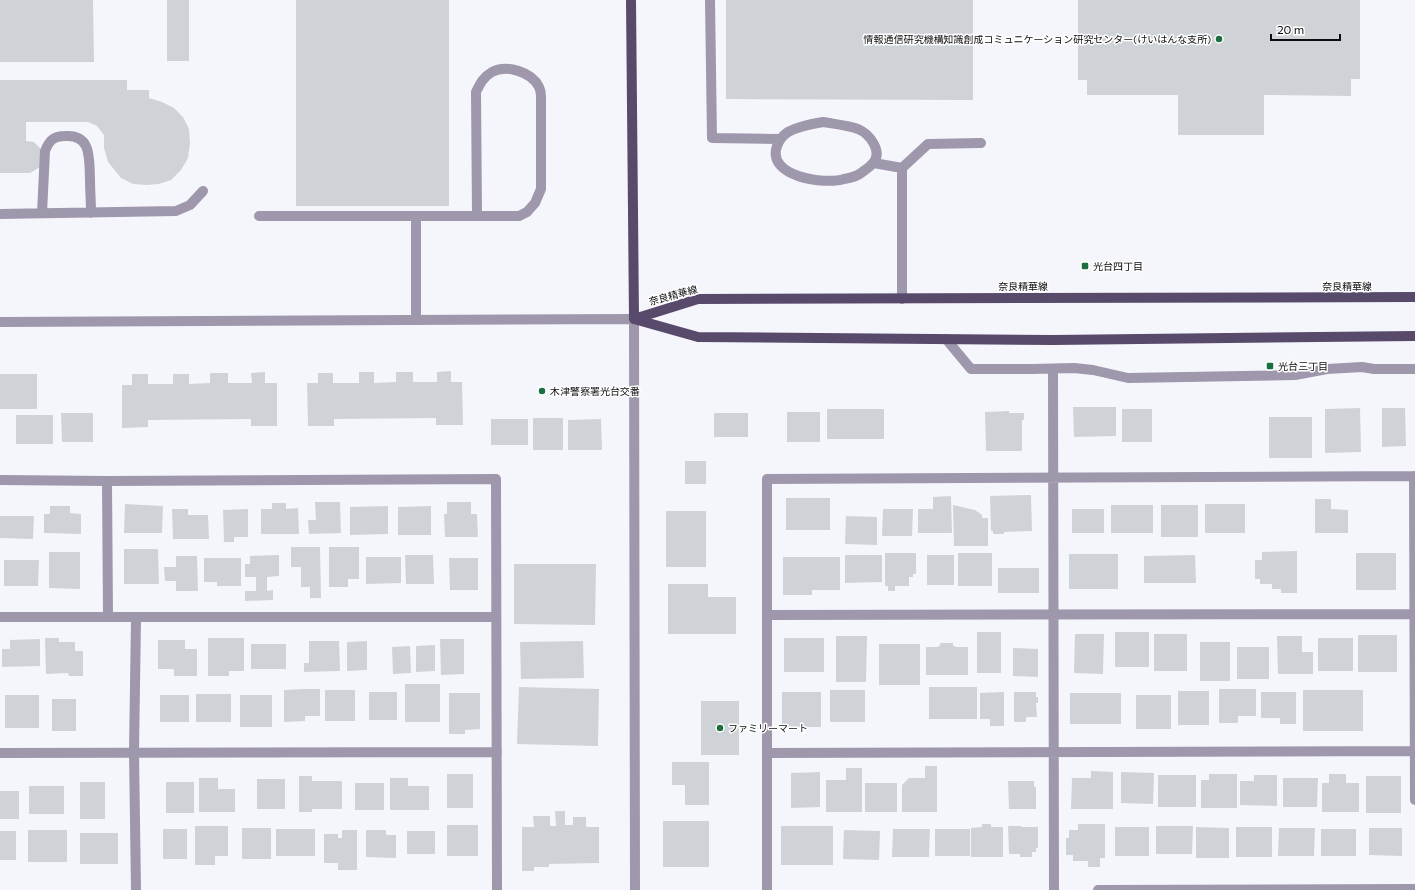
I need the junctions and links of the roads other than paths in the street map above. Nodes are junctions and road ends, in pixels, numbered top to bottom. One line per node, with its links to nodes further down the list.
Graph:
1 (631, 0): 16 (main road, 奈良精華線)
2 (710, 0): 3 (street)
3 (779, 139): 5 (street); 5 (street)
4 (981, 143): 6 (street)
5 (874, 163): 6 (street)
6 (902, 168): 15 (street)
7 (203, 191): 9 (street)
8 (42, 213): 9 (street); 9 (street); 10 (street)
9 (91, 213)
10 (0, 214)
11 (259, 216): 12 (street)
12 (416, 216): 13 (street); 17 (street)
13 (477, 216): 13 (street)
14 (1415, 297): 15 (main road, 奈良精華線)
15 (902, 299): 16 (main road, 奈良精華線)
16 (634, 319): 17 (street); 20 (main road); 44 (street)
17 (416, 320): 18 (street)
18 (0, 322)
19 (1415, 336): 20 (main road)
20 (946, 339): 21 (street)
21 (1053, 369): 22 (street); 24 (street)
22 (1415, 369)
23 (1414, 476): 24 (street); 28 (street)
24 (1053, 478): 27 (street); 29 (street)
25 (0, 480): 26 (street)
26 (107, 481): 31 (street); 32 (street)
27 (1054, 614): 28 (street); 29 (street); 37 (street)
28 (1415, 614): 34 (street)
29 (767, 615): 39 (street)
30 (0, 617): 31 (street)
31 (108, 617): 33 (street)
32 (496, 617): 33 (street); 36 (street)
33 (136, 618): 35 (street)
34 (1415, 751): 37 (street); 40 (street)
35 (134, 752): 36 (street); 38 (street); 42 (street)
36 (497, 752): 43 (street)
37 (1054, 752): 39 (street); 46 (street)
38 (0, 753)
39 (767, 753): 45 (street)
40 (1415, 800)
41 (1415, 889): 47 (street)
42 (136, 890)
43 (497, 890)
44 (635, 890)
45 (767, 890)
46 (1054, 890)
47 (1098, 890)

